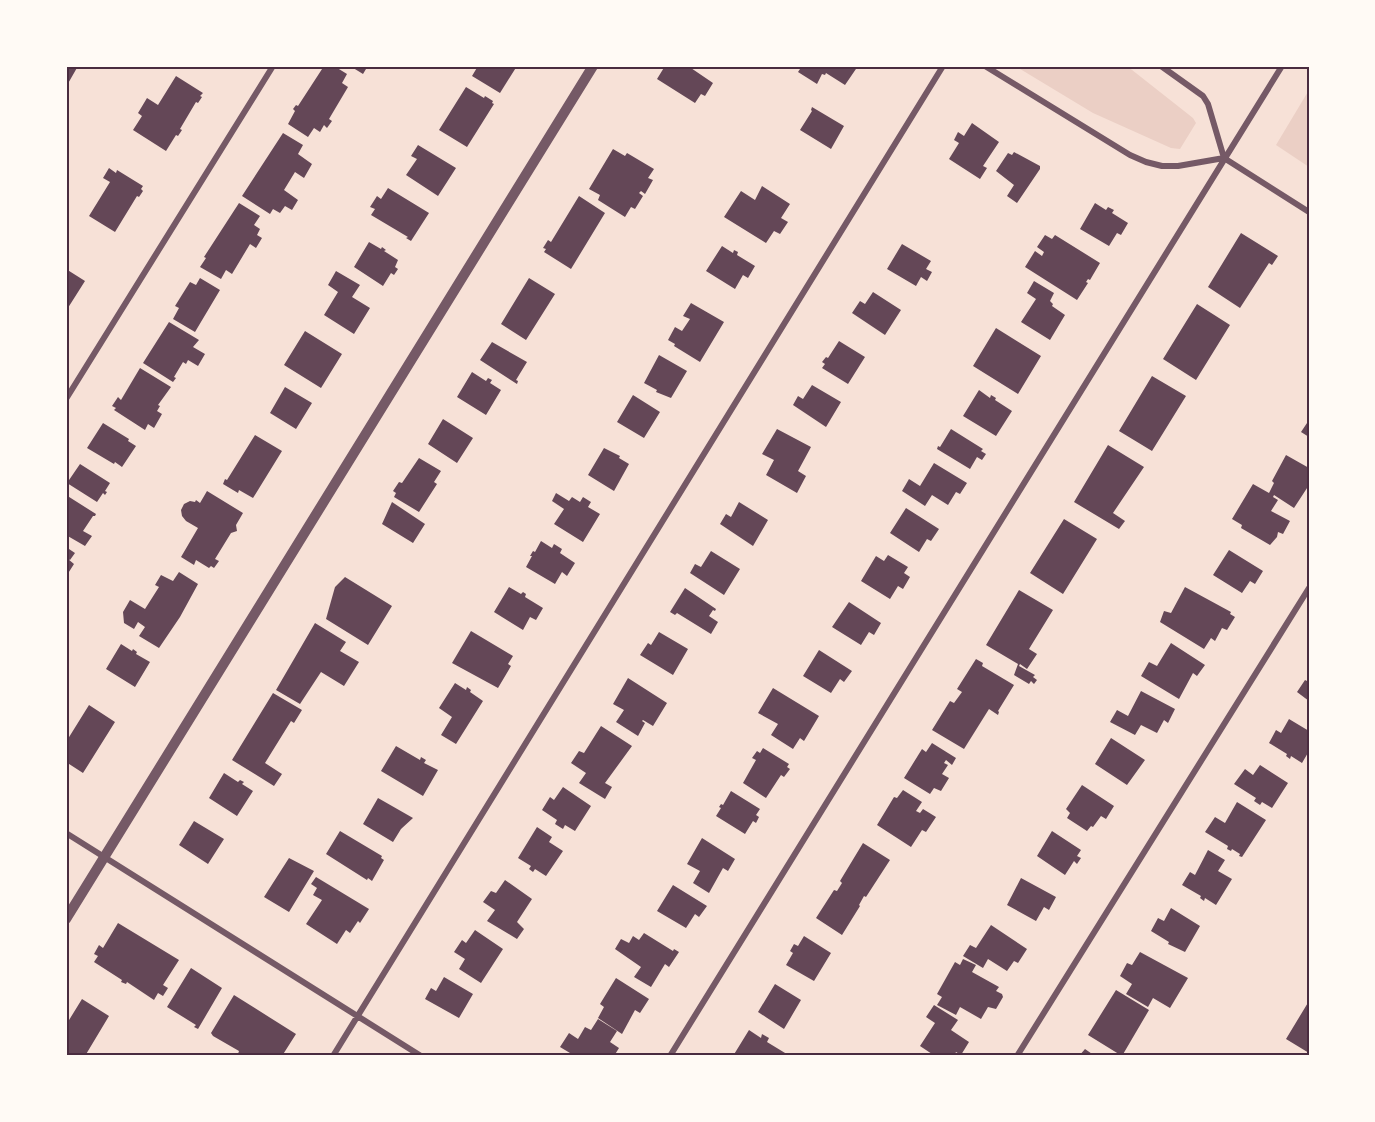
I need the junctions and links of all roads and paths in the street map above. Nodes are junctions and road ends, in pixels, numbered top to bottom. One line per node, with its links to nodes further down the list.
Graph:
1 (273, 66): 9 (street)
2 (593, 66): 12 (street)
3 (944, 66): 14 (street)
4 (985, 66): 7 (street)
5 (1161, 66): 7 (street)
6 (1282, 66): 7 (street)
7 (1224, 158): 8 (street); 17 (street)
8 (1309, 212)
9 (66, 399)
10 (1309, 588): 18 (street)
11 (66, 833): 12 (street)
12 (104, 857): 13 (street); 14 (street)
13 (66, 920)
14 (357, 1016): 15 (street); 16 (street)
15 (333, 1056)
16 (421, 1056)
17 (670, 1056)
18 (1017, 1056)

